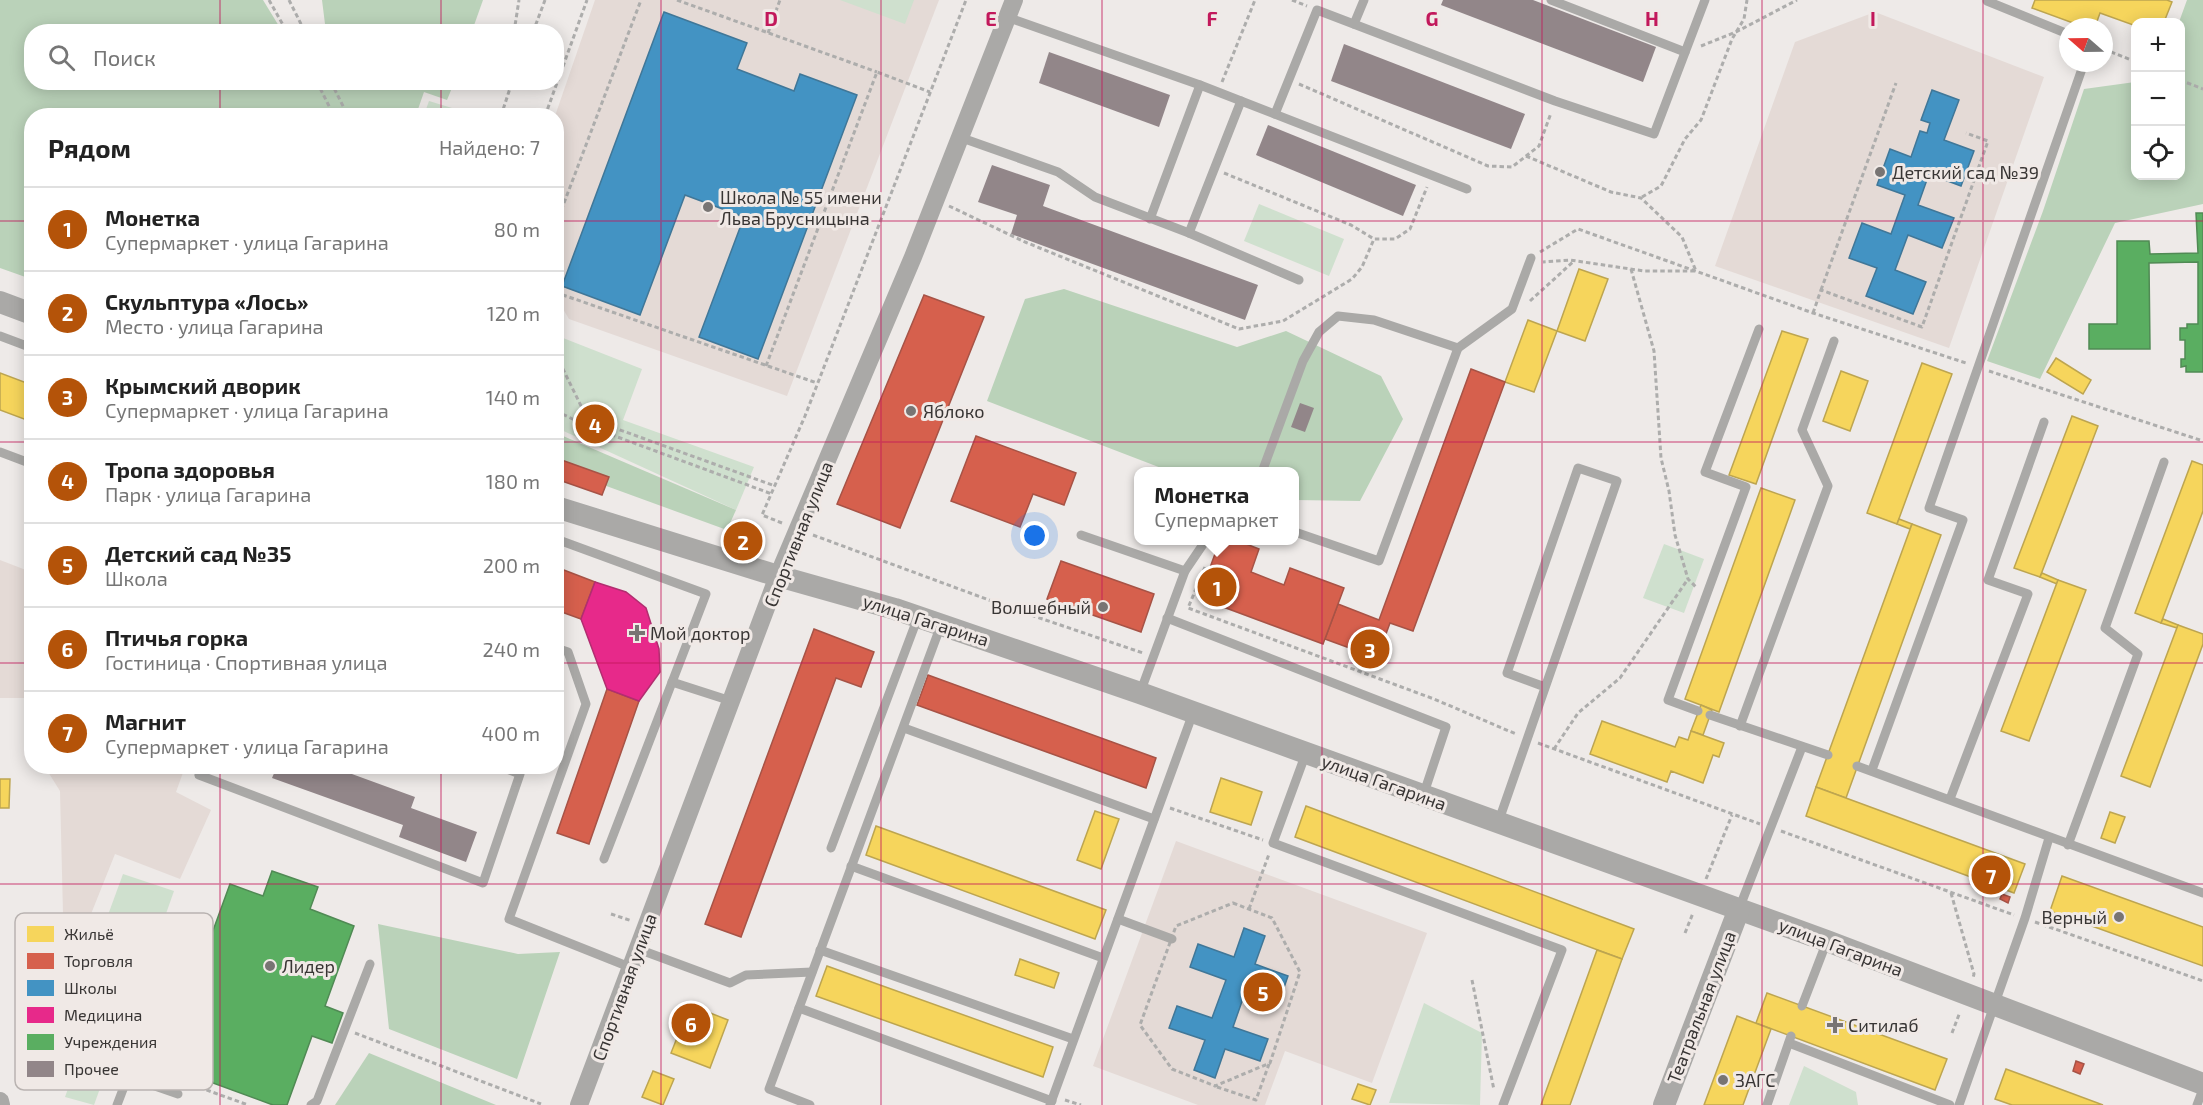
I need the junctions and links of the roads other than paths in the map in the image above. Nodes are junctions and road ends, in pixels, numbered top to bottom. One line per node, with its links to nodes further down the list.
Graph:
1 (1364, 0): 6 (lane)
2 (1551, 0): 8 (lane)
3 (1705, 0): 8 (lane)
4 (1987, 1): 7 (lane)
5 (1010, 8): 10 (lane); 13 (street, Спортивная улица)
6 (1354, 24): 8 (lane); 12 (lane)
7 (2059, 30)
8 (1685, 52)
9 (2081, 72): 56 (lane)
10 (1200, 85): 11 (lane); 15 (lane)
11 (1241, 101): 12 (lane); 16 (lane)
12 (1275, 114): 14 (lane)
13 (962, 138): 15 (lane); 37 (street, Спортивная улица)
14 (1467, 189)
15 (1150, 219): 16 (lane)
16 (1189, 232): 18 (lane)
17 (1530, 260): 25 (lane)
18 (1299, 280)
19 (0, 302): 20 (street)
20 (24, 311)
21 (1759, 329): 46 (lane)
22 (0, 336): 24 (lane)
23 (1834, 341): 49 (lane)
24 (24, 345)
25 (1458, 348): 30 (lane); 32 (lane)
26 (2044, 422): 61 (lane)
27 (0, 452): 28 (lane)
28 (24, 461)
29 (2164, 462): 65 (lane)
30 (1263, 467)
31 (564, 509): 37 (street, улица Гагарина)
32 (1299, 533)
33 (1081, 535): 36 (lane)
34 (564, 542): 42 (lane)
35 (1203, 545): 36 (lane)
36 (1185, 571): 39 (lane)
37 (778, 576): 38 (street, улица Гагарина); 45 (street, Спортивная улица)
38 (918, 617): 40 (street, улица Гагарина); 66 (lane)
39 (1167, 618): 44 (lane); 60 (lane)
40 (941, 625): 44 (street, улица Гагарина); 50 (lane)
41 (564, 651): 54 (lane)
42 (672, 682): 45 (lane); 67 (lane)
43 (1545, 687): 43 (lane); 63 (lane)
44 (1140, 693): 47 (street, улица Гагарина)
45 (731, 701): 74 (street, Спортивная улица)
46 (1698, 711)
47 (1193, 713): 52 (street, улица Гагарина); 62 (lane)
48 (1710, 715): 49 (lane)
49 (1740, 726): 51 (lane)
50 (904, 728): 62 (lane); 68 (lane)
51 (1802, 747): 53 (lane); 70 (lane)
52 (1306, 753): 60 (street, улица Гагарина); 94 (lane)
53 (1828, 755)
54 (564, 765)
55 (1857, 766): 56 (lane)
56 (1872, 770): 61 (lane)
57 (200, 774): 58 (lane)
58 (520, 774)
59 (561, 774): 78 (lane)
60 (1423, 796): 63 (street, улица Гагарина)
61 (1950, 799): 64 (lane)
62 (1154, 819): 71 (lane)
63 (1498, 823): 70 (street, улица Гагарина)
64 (2049, 838): 65 (lane); 80 (lane)
65 (2068, 845): 69 (lane)
66 (831, 848)
67 (604, 859)
68 (851, 866): 75 (lane); 76 (lane)
69 (2203, 893)
70 (1739, 909): 73 (street, улица Гагарина); 95 (street, Театральная улица)
71 (1118, 919): 72 (lane); 76 (lane)
72 (1172, 939)
73 (1827, 941): 80 (street, улица Гагарина); 81 (lane)
74 (638, 949): 78 (street, Спортивная улица); 79 (lane)
75 (820, 950): 79 (lane); 83 (lane)
76 (1103, 958): 83 (lane)
77 (370, 964): 91 (lane)
78 (632, 968): 92 (street, Спортивная улица)
79 (812, 972): 82 (lane)
80 (1994, 1004): 84 (street, улица Гагарина); 98 (lane)
81 (1802, 1006)
82 (799, 1008): 89 (lane); 93 (lane)
83 (1073, 1039): 89 (lane)
84 (2203, 1084)
85 (2203, 1089): 99 (lane)
86 (123, 1090): 90 (lane)
87 (166, 1090): 88 (lane)
88 (178, 1094)
89 (1051, 1103)
90 (117, 1105)
91 (311, 1105)
92 (579, 1105)
93 (810, 1105)
94 (1503, 1105)
95 (1664, 1105)
96 (1767, 1105): 97 (lane)
97 (1950, 1105)
98 (1959, 1105)
99 (2197, 1105)

